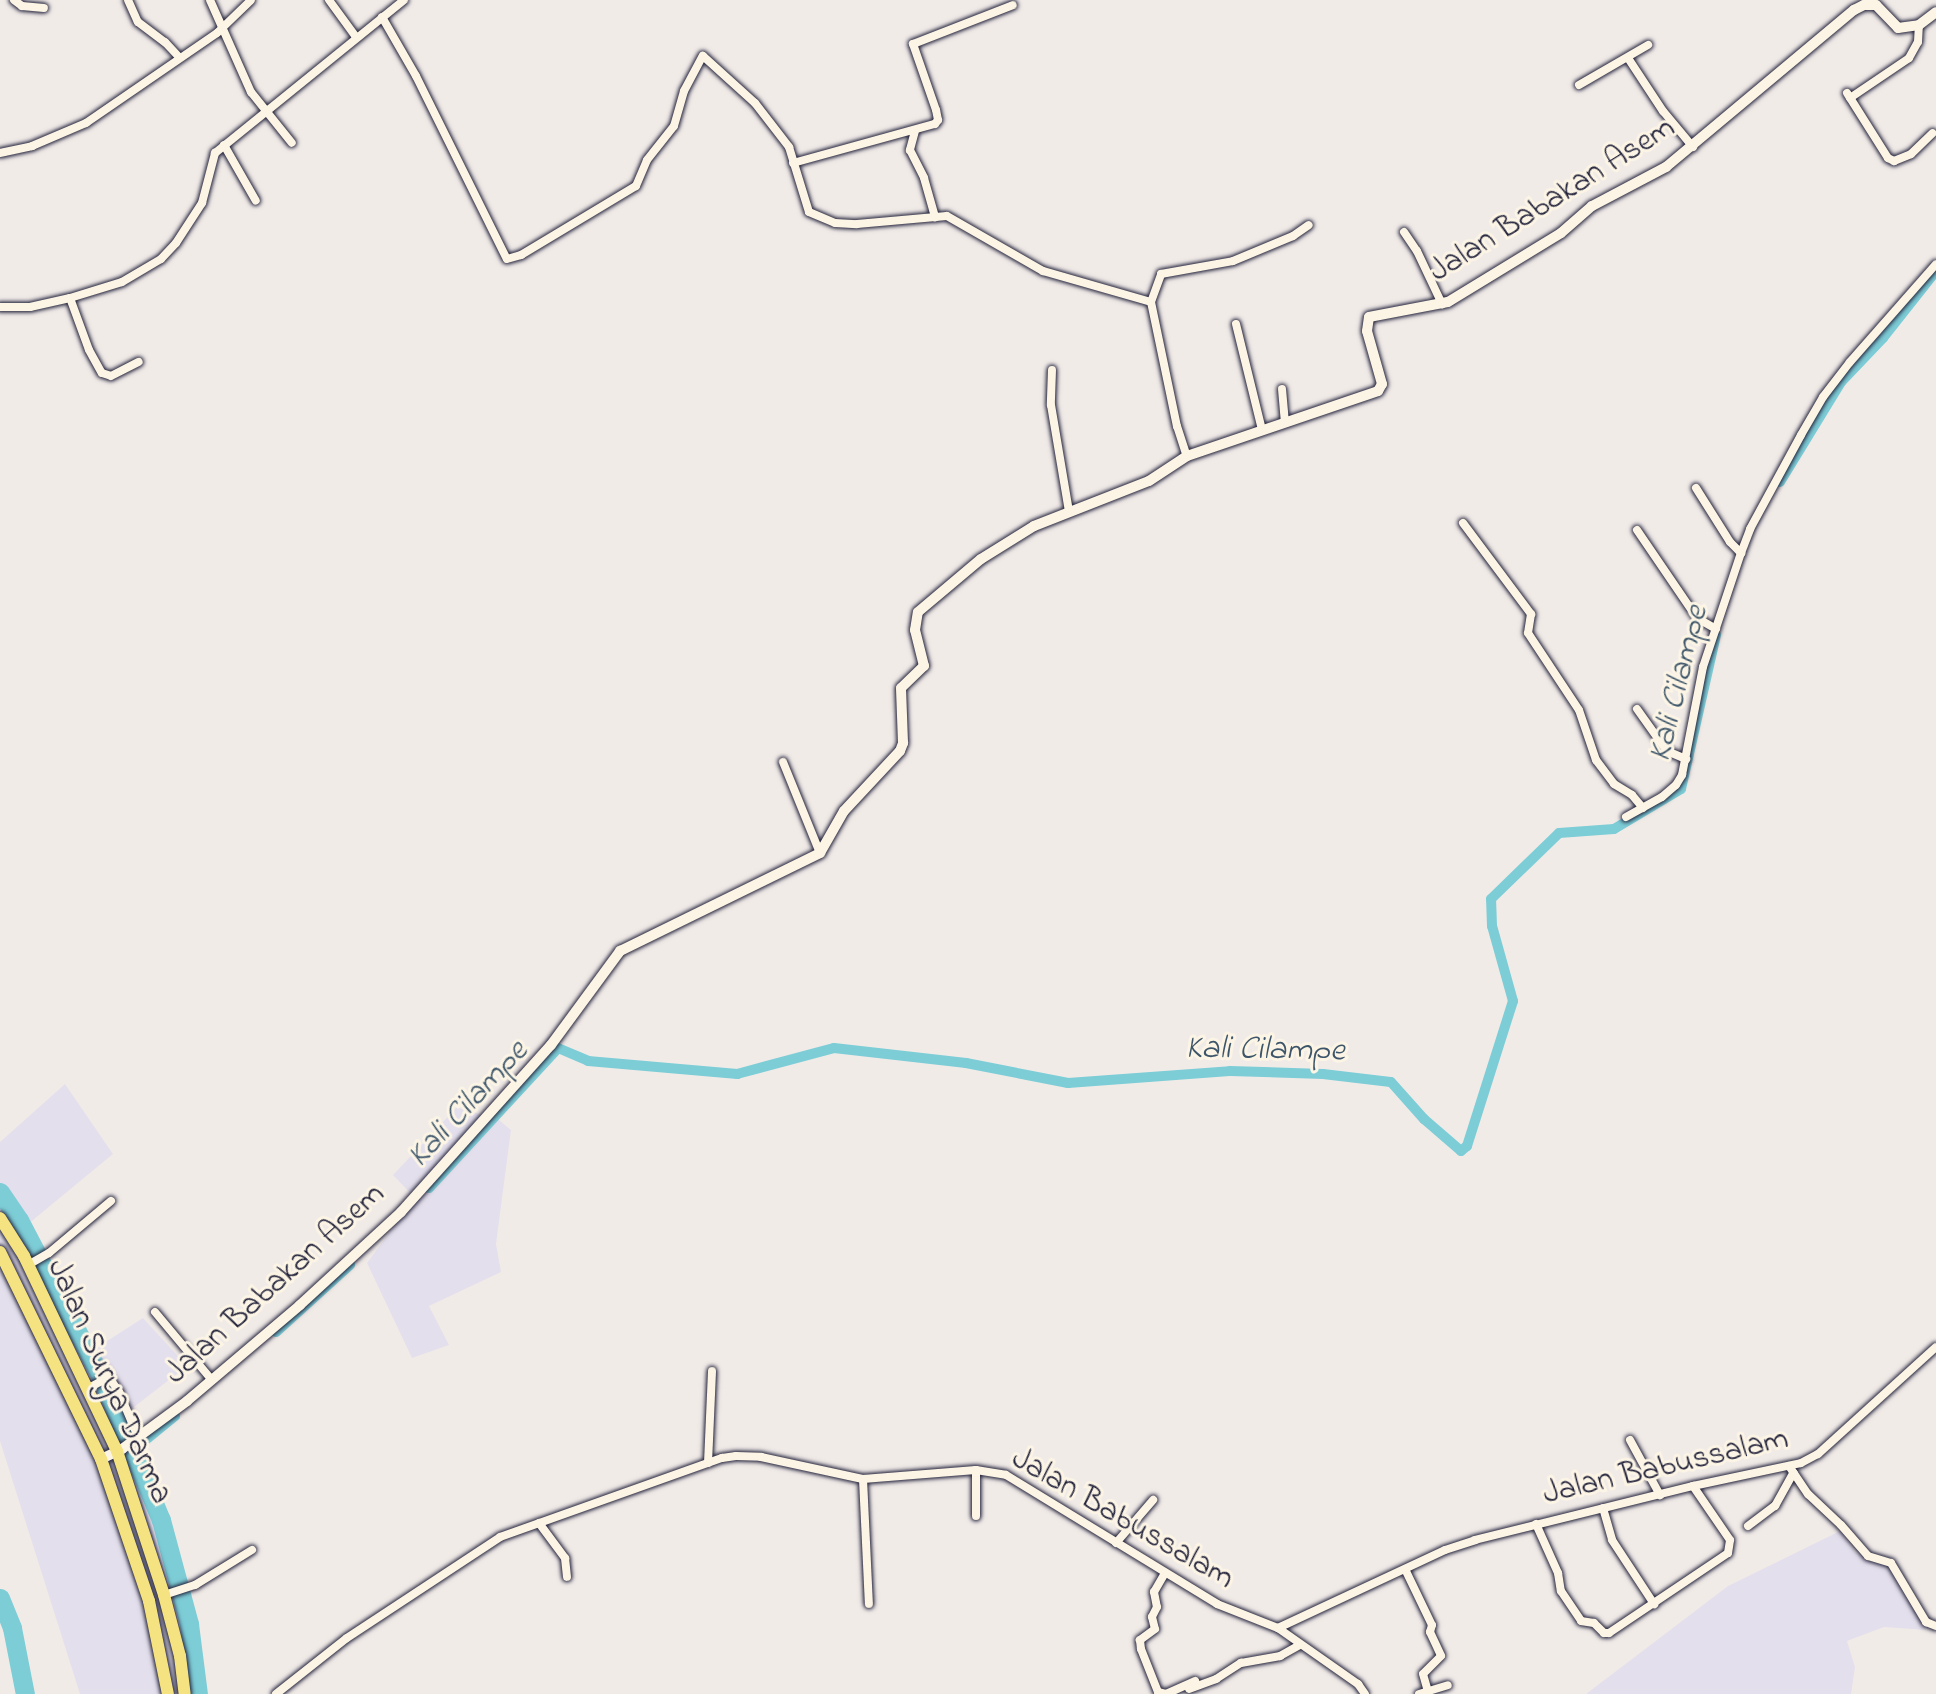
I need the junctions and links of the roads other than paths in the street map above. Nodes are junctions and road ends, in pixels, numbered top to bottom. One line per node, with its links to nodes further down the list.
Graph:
1 (14, 0): 8 (street)
2 (128, 0): 15 (street)
3 (210, 0): 12 (street)
4 (251, 0): 12 (street)
5 (328, 0): 13 (street)
6 (404, 0): 10 (street)
7 (1013, 5): 19 (street)
8 (44, 8)
9 (1936, 12): 11 (street)
10 (382, 17): 13 (street); 25 (street)
11 (1919, 25): 20 (street); 23 (street, Jalan Babakan Asem)
12 (221, 27): 15 (street); 18 (street)
13 (356, 37): 18 (street)
14 (1647, 45): 16 (street)
15 (179, 57): 24 (street)
16 (1628, 58): 17 (street); 23 (street)
17 (1579, 85)
18 (266, 112): 21 (street); 22 (street)
19 (915, 131): 25 (street); 27 (street)
20 (1933, 133)
21 (292, 143)
22 (224, 145): 26 (street); 31 (street)
23 (1693, 146): 33 (street, Jalan Babakan Asem)
24 (0, 153)
25 (793, 163): 27 (street)
26 (256, 201)
27 (935, 217): 32 (street)
28 (1308, 225): 32 (street)
29 (1404, 232): 33 (street)
30 (1936, 264): 46 (street)
31 (70, 298): 34 (street); 36 (street)
32 (1151, 302): 41 (street)
33 (1442, 304): 39 (street, Jalan Babakan Asem)
34 (0, 307)
35 (1236, 324): 40 (street)
36 (139, 362)
37 (1052, 370): 43 (street)
38 (1282, 389): 39 (street)
39 (1285, 422): 40 (street, Jalan Babakan Asem)
40 (1262, 430): 41 (street, Jalan Babakan Asem)
41 (1187, 456): 43 (street, Jalan Babakan Asem)
42 (1696, 488): 46 (street)
43 (1069, 511): 53 (street, Jalan Babakan Asem)
44 (1462, 523): 51 (street)
45 (1637, 530): 47 (street)
46 (1741, 553): 47 (street)
47 (1716, 629): 49 (street)
48 (1637, 709): 49 (street)
49 (1686, 760): 51 (street)
50 (783, 762): 53 (street)
51 (1643, 808): 52 (street)
52 (1626, 817)
53 (820, 853): 63 (street, Jalan Babakan Asem)
54 (110, 1201): 57 (street)
55 (0, 1219): 57 (main road, Jalan Surya Darma)
56 (0, 1252): 68 (main road, Jalan Surya Darma)
57 (30, 1264): 64 (main road, Jalan Surya Darma)
58 (155, 1312): 63 (street)
59 (1936, 1347): 70 (street, Jalan Babussalam)
60 (102, 1366): 62 (street)
61 (712, 1371): 69 (street)
62 (107, 1379): 64 (street); 65 (street)
63 (211, 1379): 65 (street, Jalan Babakan Asem)
64 (91, 1388): 67 (main road, Jalan Surya Darma)
65 (138, 1438): 67 (street, Jalan Babakan Asem)
66 (1630, 1440): 74 (street)
67 (120, 1450): 68 (street, Jalan Babakan Asem); 86 (main road, Jalan Surya Darma)
68 (101, 1459): 95 (main road, Jalan Surya Darma)
69 (708, 1463): 72 (street, Jalan Babussalam); 78 (street, Jalan Babussalam)
70 (1791, 1469): 73 (street, Jalan Babussalam); 80 (street); 89 (street)
71 (976, 1470): 72 (street, Jalan Babussalam); 77 (street); 81 (street, Jalan Babussalam)
72 (863, 1479): 87 (street)
73 (1693, 1486): 74 (street, Jalan Babussalam); 88 (street)
74 (1660, 1494): 76 (street, Jalan Babussalam)
75 (1153, 1500): 81 (street)
76 (1603, 1508): 79 (street, Jalan Babussalam); 88 (street)
77 (976, 1516)
78 (540, 1523): 85 (street); 97 (street, Jalan Babussalam)
79 (1536, 1524): 83 (street, Jalan Babussalam); 88 (street)
80 (1748, 1525)
81 (1116, 1543): 84 (street, Jalan Babussalam)
82 (252, 1550): 86 (street)
83 (1405, 1569): 90 (street, Jalan Babussalam); 94 (street)
84 (1165, 1573): 90 (street, Jalan Babussalam); 92 (street)
85 (567, 1577)
86 (166, 1594): 96 (main road, Jalan Surya Darma)
87 (869, 1604)
88 (1654, 1604)
89 (1936, 1626)
90 (1278, 1628): 91 (street)
91 (1300, 1644): 98 (street); 99 (street)
92 (1195, 1681)
93 (1448, 1685): 94 (street)
94 (1423, 1692)
95 (168, 1694)
96 (186, 1694)
97 (276, 1694)
98 (1176, 1694)
99 (1365, 1694)

